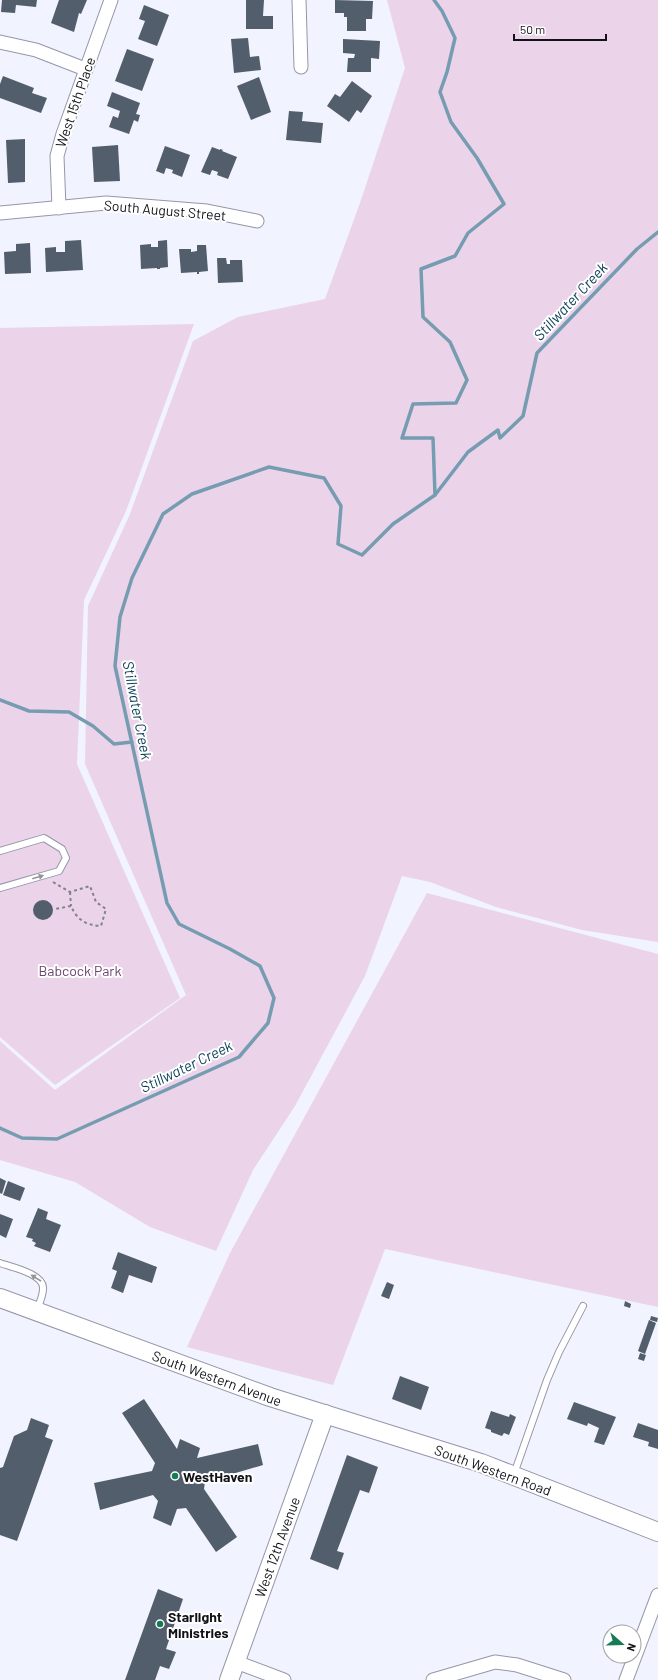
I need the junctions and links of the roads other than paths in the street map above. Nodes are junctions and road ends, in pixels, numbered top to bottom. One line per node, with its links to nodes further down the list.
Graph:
1 (111, 0): 5 (street, West 15th Place)
2 (299, 0): 4 (street)
3 (0, 42): 5 (street)
4 (300, 67)
5 (85, 70): 6 (street, West 15th Place)
6 (59, 208): 7 (street, South August Street); 8 (street, South August Street)
7 (0, 213)
8 (257, 221)
9 (0, 851): 10 (lane, one-way to 9)
10 (0, 888)
11 (0, 1263): 14 (lane, one-way to 11)
12 (0, 1298): 14 (main road)
13 (583, 1306): 16 (lane)
14 (36, 1312): 15 (main road, South Western Avenue)
15 (325, 1414): 16 (main road, South Western Road); 19 (main road, West 12th Avenue)
16 (513, 1476): 17 (main road, South Western Road)
17 (658, 1532)
18 (658, 1595): 24 (street)
19 (236, 1662): 20 (main road, West 12th Avenue); 21 (street)
20 (229, 1680)
21 (284, 1680)
22 (433, 1680): 23 (street)
23 (564, 1680)
24 (626, 1680)

